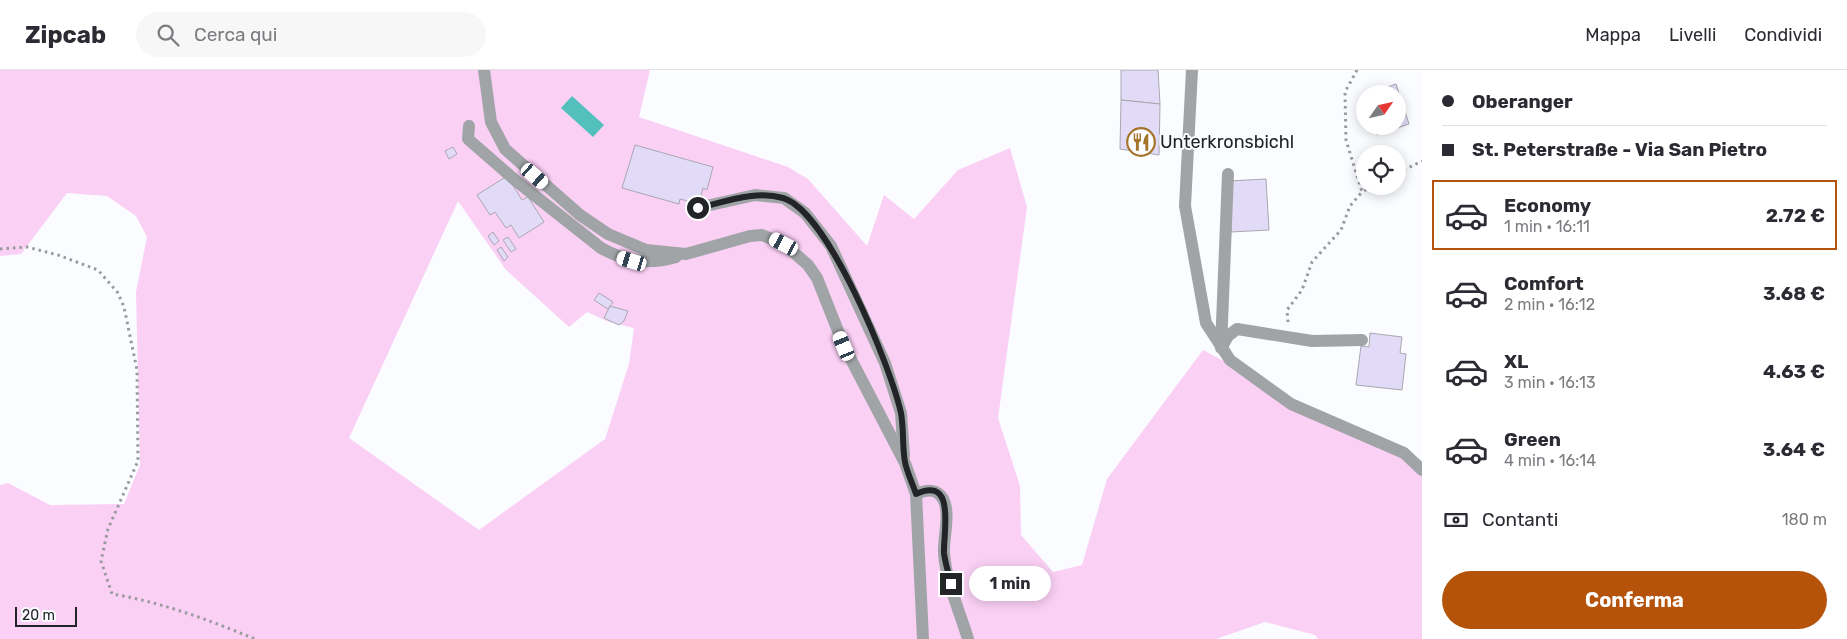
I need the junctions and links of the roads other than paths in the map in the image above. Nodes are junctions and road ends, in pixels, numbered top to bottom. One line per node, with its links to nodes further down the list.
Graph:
1 (484, 70): 6 (street)
2 (1192, 70): 8 (street)
3 (469, 126): 6 (street)
4 (1228, 174): 8 (street)
5 (698, 208): 9 (street)
6 (686, 254): 9 (street)
7 (1362, 340): 8 (street)
8 (1222, 348): 10 (street)
9 (905, 463): 11 (street)
10 (1422, 470)
11 (916, 494): 12 (street); 13 (street)
12 (923, 639)
13 (968, 639)

